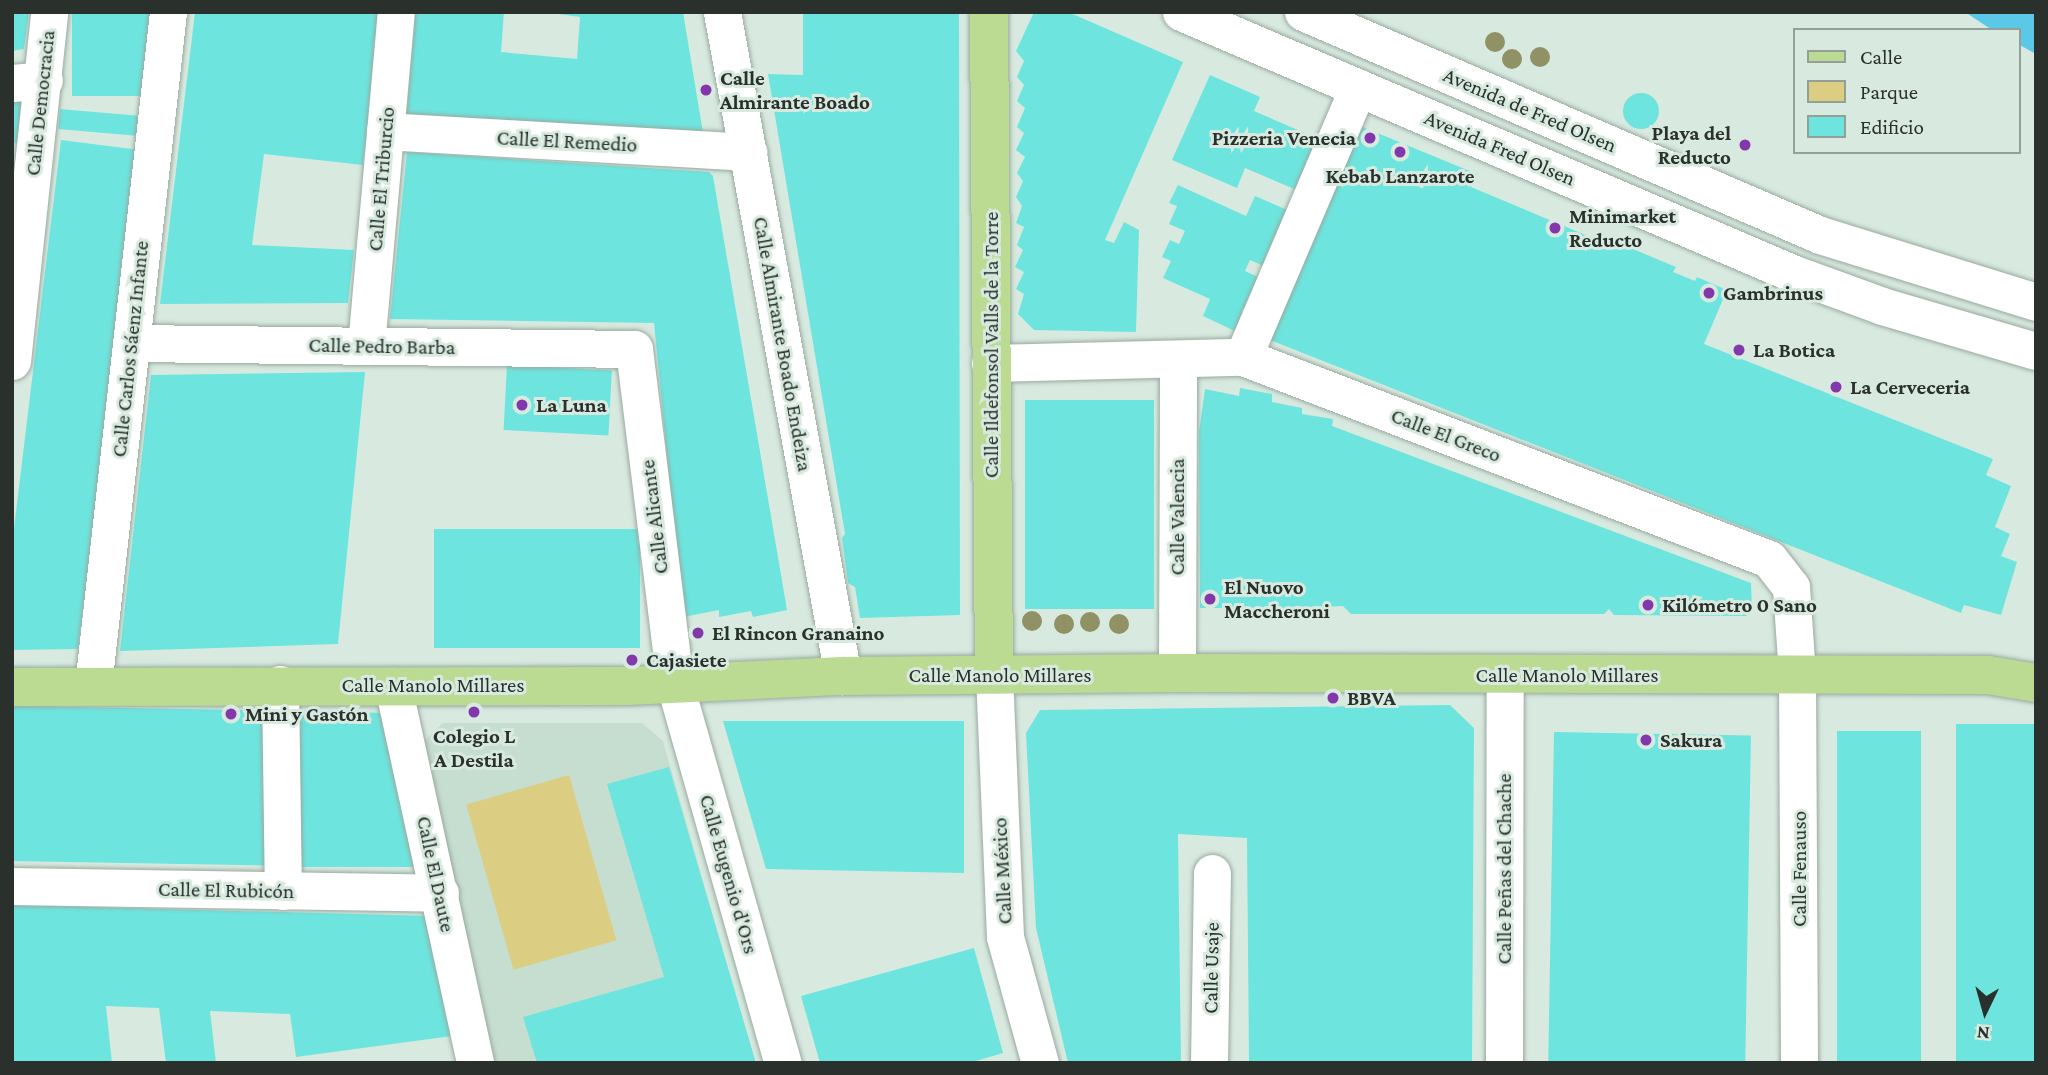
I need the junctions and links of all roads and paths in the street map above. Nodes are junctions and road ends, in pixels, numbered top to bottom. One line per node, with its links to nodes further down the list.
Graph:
1 (49, 12): 8 (street, Calle Democracia)
2 (168, 12): 13 (street, Calle Carlos Sáenz Infante)
3 (396, 12): 10 (street, Calle El Triburcio)
4 (722, 12): 11 (street, Calle Almirante Boado Endeiza)
5 (1181, 12): 9 (street, Avenida Fred Olsen)
6 (1303, 12): 12 (street, Avenida de Fred Olsen)
7 (989, 14): 20 (main road, Calle Ildefonsol Valls de la Torre)
8 (28, 81): 19 (street, Calle Democracia)
9 (1358, 87): 16 (street, Avenida Fred Olsen); 17 (street)
10 (385, 131): 11 (street, Calle El Remedio); 14 (street, Calle El Triburcio)
11 (748, 152): 26 (street, Calle Almirante Boado Endeiza)
12 (2036, 302)
13 (131, 343): 14 (street, Calle Pedro Barba); 32 (street, Calle Carlos Sáenz Infante)
14 (366, 346): 15 (street, Calle Pedro Barba)
15 (634, 349): 31 (street, Calle Alicante)
16 (2036, 351)
17 (1243, 357): 18 (street, Calle El Greco); 27 (street, Calle El Greco)
18 (1178, 360): 20 (street, Calle El Greco); 22 (street, Calle Valencia)
19 (12, 361)
20 (990, 363): 23 (main road, Calle Ildefonsol Valls de la Torre)
21 (2036, 651): 25 (main road)
22 (1177, 673): 23 (main road, Calle Manolo Millares); 24 (main road, Calle Manolo Millares)
23 (994, 674): 26 (main road, Calle Manolo Millares); 40 (street, Calle México)
24 (1505, 674): 27 (main road, Calle Manolo Millares); 42 (street, Calle Peñas del Chache)
25 (1988, 675): 27 (main road, Calle Manolo Millares); 28 (main road)
26 (843, 676): 31 (main road, Calle Manolo Millares)
27 (1797, 676): 43 (street, Calle Fenauso)
28 (2036, 682)
29 (280, 684): 30 (main road, Calle Manolo Millares); 32 (main road, Calle Manolo Millares); 36 (street)
30 (393, 685): 31 (main road, Calle Manolo Millares); 37 (street, Calle El Daute)
31 (675, 685): 39 (street, Calle Eugenio d'Ors)
32 (93, 686): 33 (main road, Calle Manolo Millares)
33 (12, 687)
34 (1212, 873): 41 (street, Calle Usaje)
35 (12, 886): 36 (street, Calle El Rubicón)
36 (283, 891): 37 (street, Calle El Rubicón)
37 (440, 893): 38 (street, Calle El Daute)
38 (472, 1062)
39 (783, 1063)
40 (1040, 1063)
41 (1209, 1063)
42 (1504, 1063)
43 (1799, 1063)

